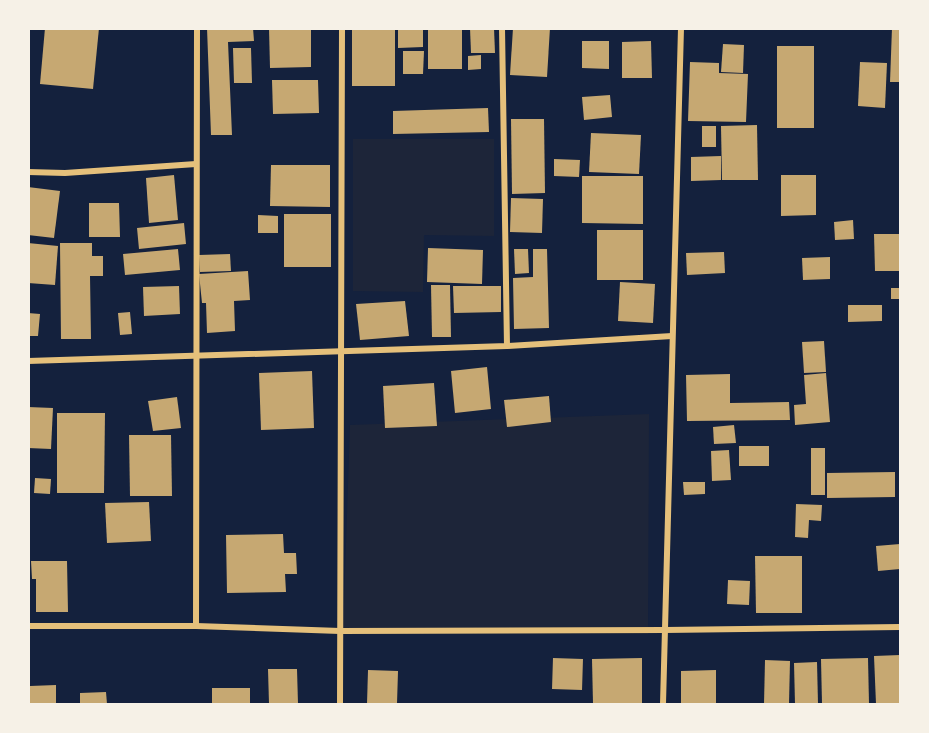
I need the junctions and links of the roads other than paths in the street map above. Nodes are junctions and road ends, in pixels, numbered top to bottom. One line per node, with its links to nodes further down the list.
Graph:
1 (197, 28): 5 (street)
2 (342, 28): 9 (street)
3 (502, 28): 8 (street)
4 (681, 28): 7 (street)
5 (196, 164): 6 (street); 10 (street)
6 (28, 172)
7 (672, 336): 8 (street); 15 (street)
8 (507, 345): 9 (street)
9 (340, 350): 10 (street); 16 (street)
10 (196, 355): 11 (street); 13 (street)
11 (28, 361)
12 (28, 626): 13 (street)
13 (196, 626): 16 (street)
14 (900, 627): 15 (street)
15 (665, 630): 16 (street); 18 (street)
16 (340, 631): 17 (street)
17 (340, 705)
18 (663, 705)

